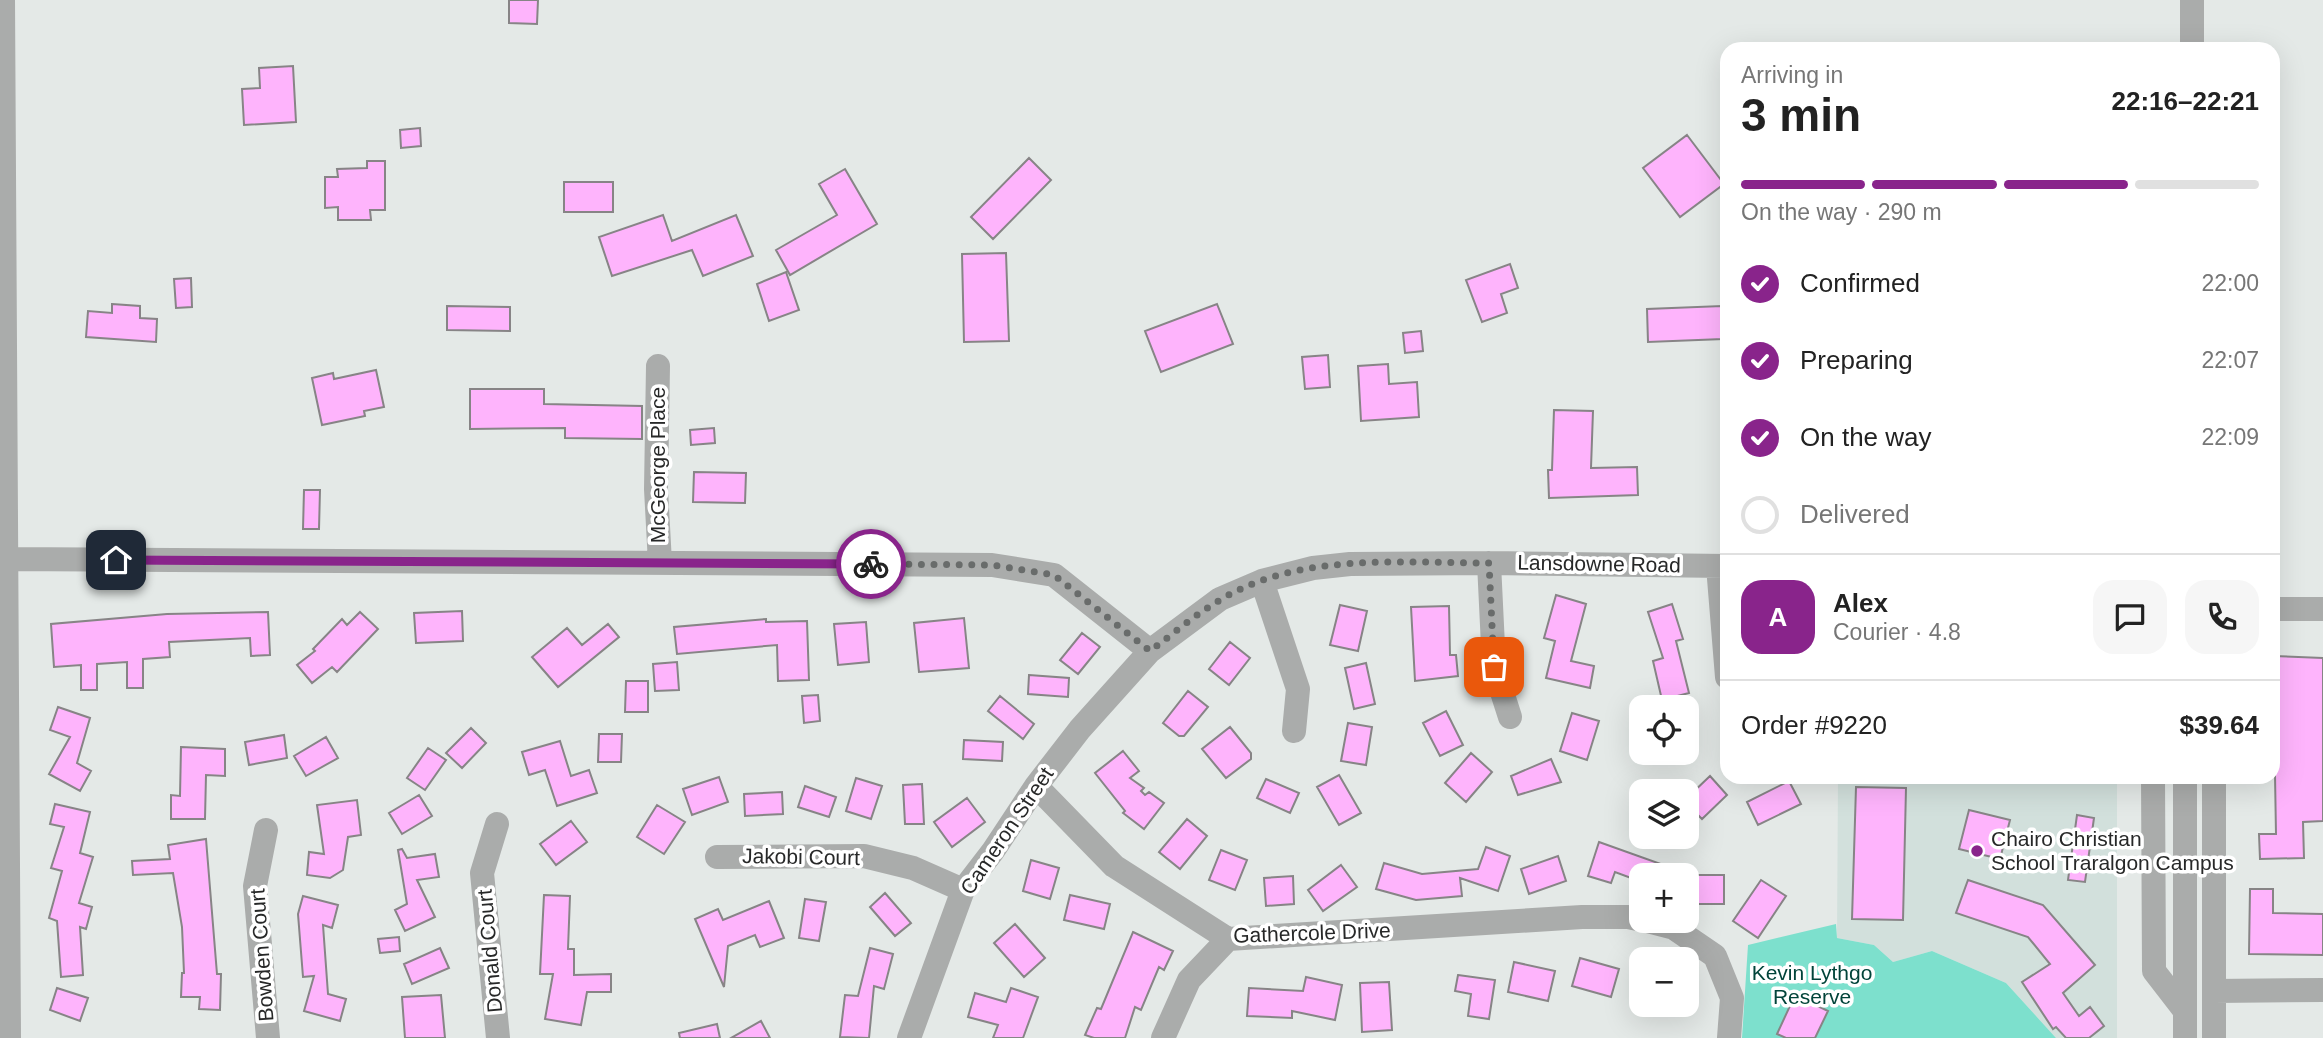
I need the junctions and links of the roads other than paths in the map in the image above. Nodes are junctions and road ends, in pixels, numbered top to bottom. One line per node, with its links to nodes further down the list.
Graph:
1 (2, 0): 5 (street)
2 (2192, 0): 3 (street)
3 (2192, 42)
4 (658, 366): 6 (street, McGeorge Place)
5 (8, 559): 6 (street); 29 (street)
6 (660, 563): 12 (street)
7 (1489, 563): 8 (street, Lansdowne Road); 9 (street, Lansdowne Road); 13 (street)
8 (1720, 566)
9 (1262, 580): 12 (street, Lansdowne Road); 14 (street)
10 (2280, 609): 11 (street)
11 (2323, 609)
12 (1150, 651): 18 (street, Cameron Street)
13 (1510, 717)
14 (1294, 731)
15 (2153, 784): 28 (street)
16 (2185, 784): 28 (street)
17 (2214, 784): 27 (street)
18 (1036, 786): 22 (street, Cameron Street); 25 (street, Gathercole Drive)
19 (497, 824): 31 (street, Donald Court)
20 (266, 830): 30 (street, Bowden Court)
21 (717, 857): 22 (street, Jakobi Court)
22 (963, 890): 32 (street, Cameron Street)
23 (1629, 917): 25 (street, Gathercole Drive)
24 (1681, 933): 34 (street, Gathercole Drive)
25 (1228, 939): 33 (street)
26 (2323, 990): 27 (street)
27 (2214, 991): 36 (street)
28 (2185, 1012): 35 (street)
29 (9, 1038)
30 (268, 1038)
31 (498, 1038)
32 (909, 1038)
33 (1163, 1038)
34 (1729, 1038)
35 (2185, 1038)
36 (2214, 1038)

